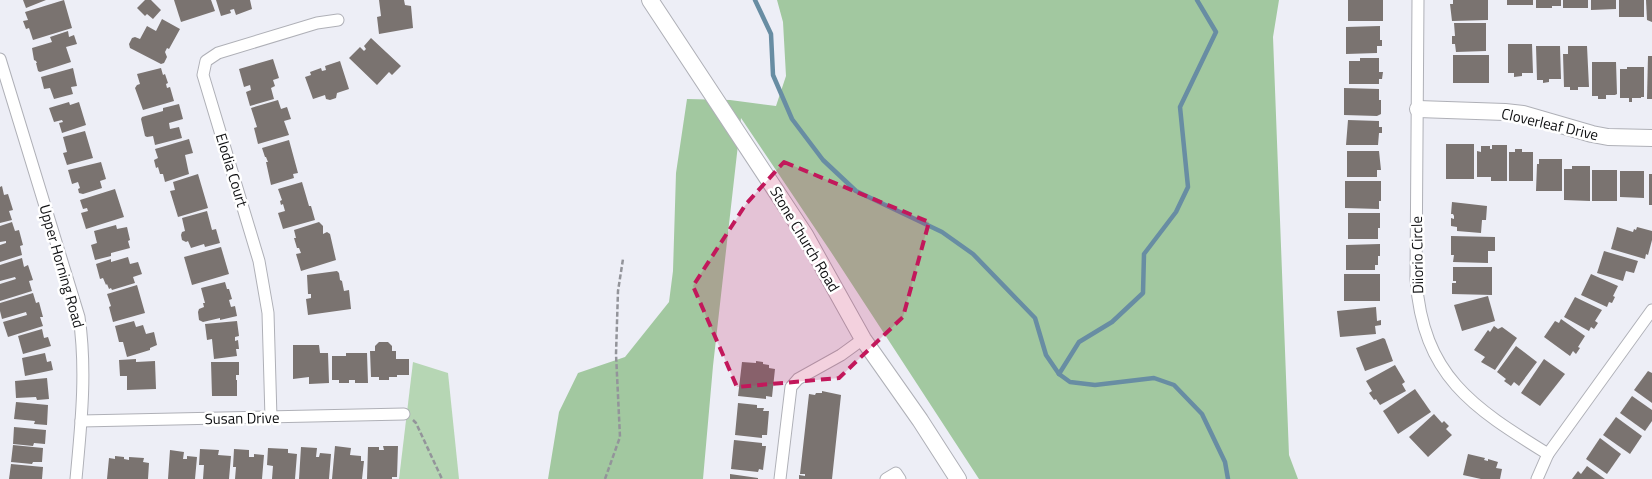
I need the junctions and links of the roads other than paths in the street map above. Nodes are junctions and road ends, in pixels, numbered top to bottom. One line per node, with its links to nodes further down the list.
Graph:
1 (650, 0): 8 (main road, Stone Church Road)
2 (1418, 0): 5 (street, Diiorio Circle)
3 (338, 20): 10 (street, Elodia Court)
4 (0, 59): 11 (street, Upper Horning Road)
5 (1418, 109): 6 (main road, Cloverleaf Drive); 12 (street, Diiorio Circle)
6 (1652, 138)
7 (1652, 310): 12 (street)
8 (863, 339): 14 (street); 17 (main road, Stone Church Road)
9 (404, 414): 10 (street, Susan Drive)
10 (272, 418): 11 (street, Susan Drive)
11 (81, 421): 13 (street, Upper Horning Road)
12 (1548, 454): 18 (street)
13 (76, 479)
14 (780, 479)
15 (886, 479): 16 (street)
16 (900, 479)
17 (958, 479)
18 (1537, 479)

